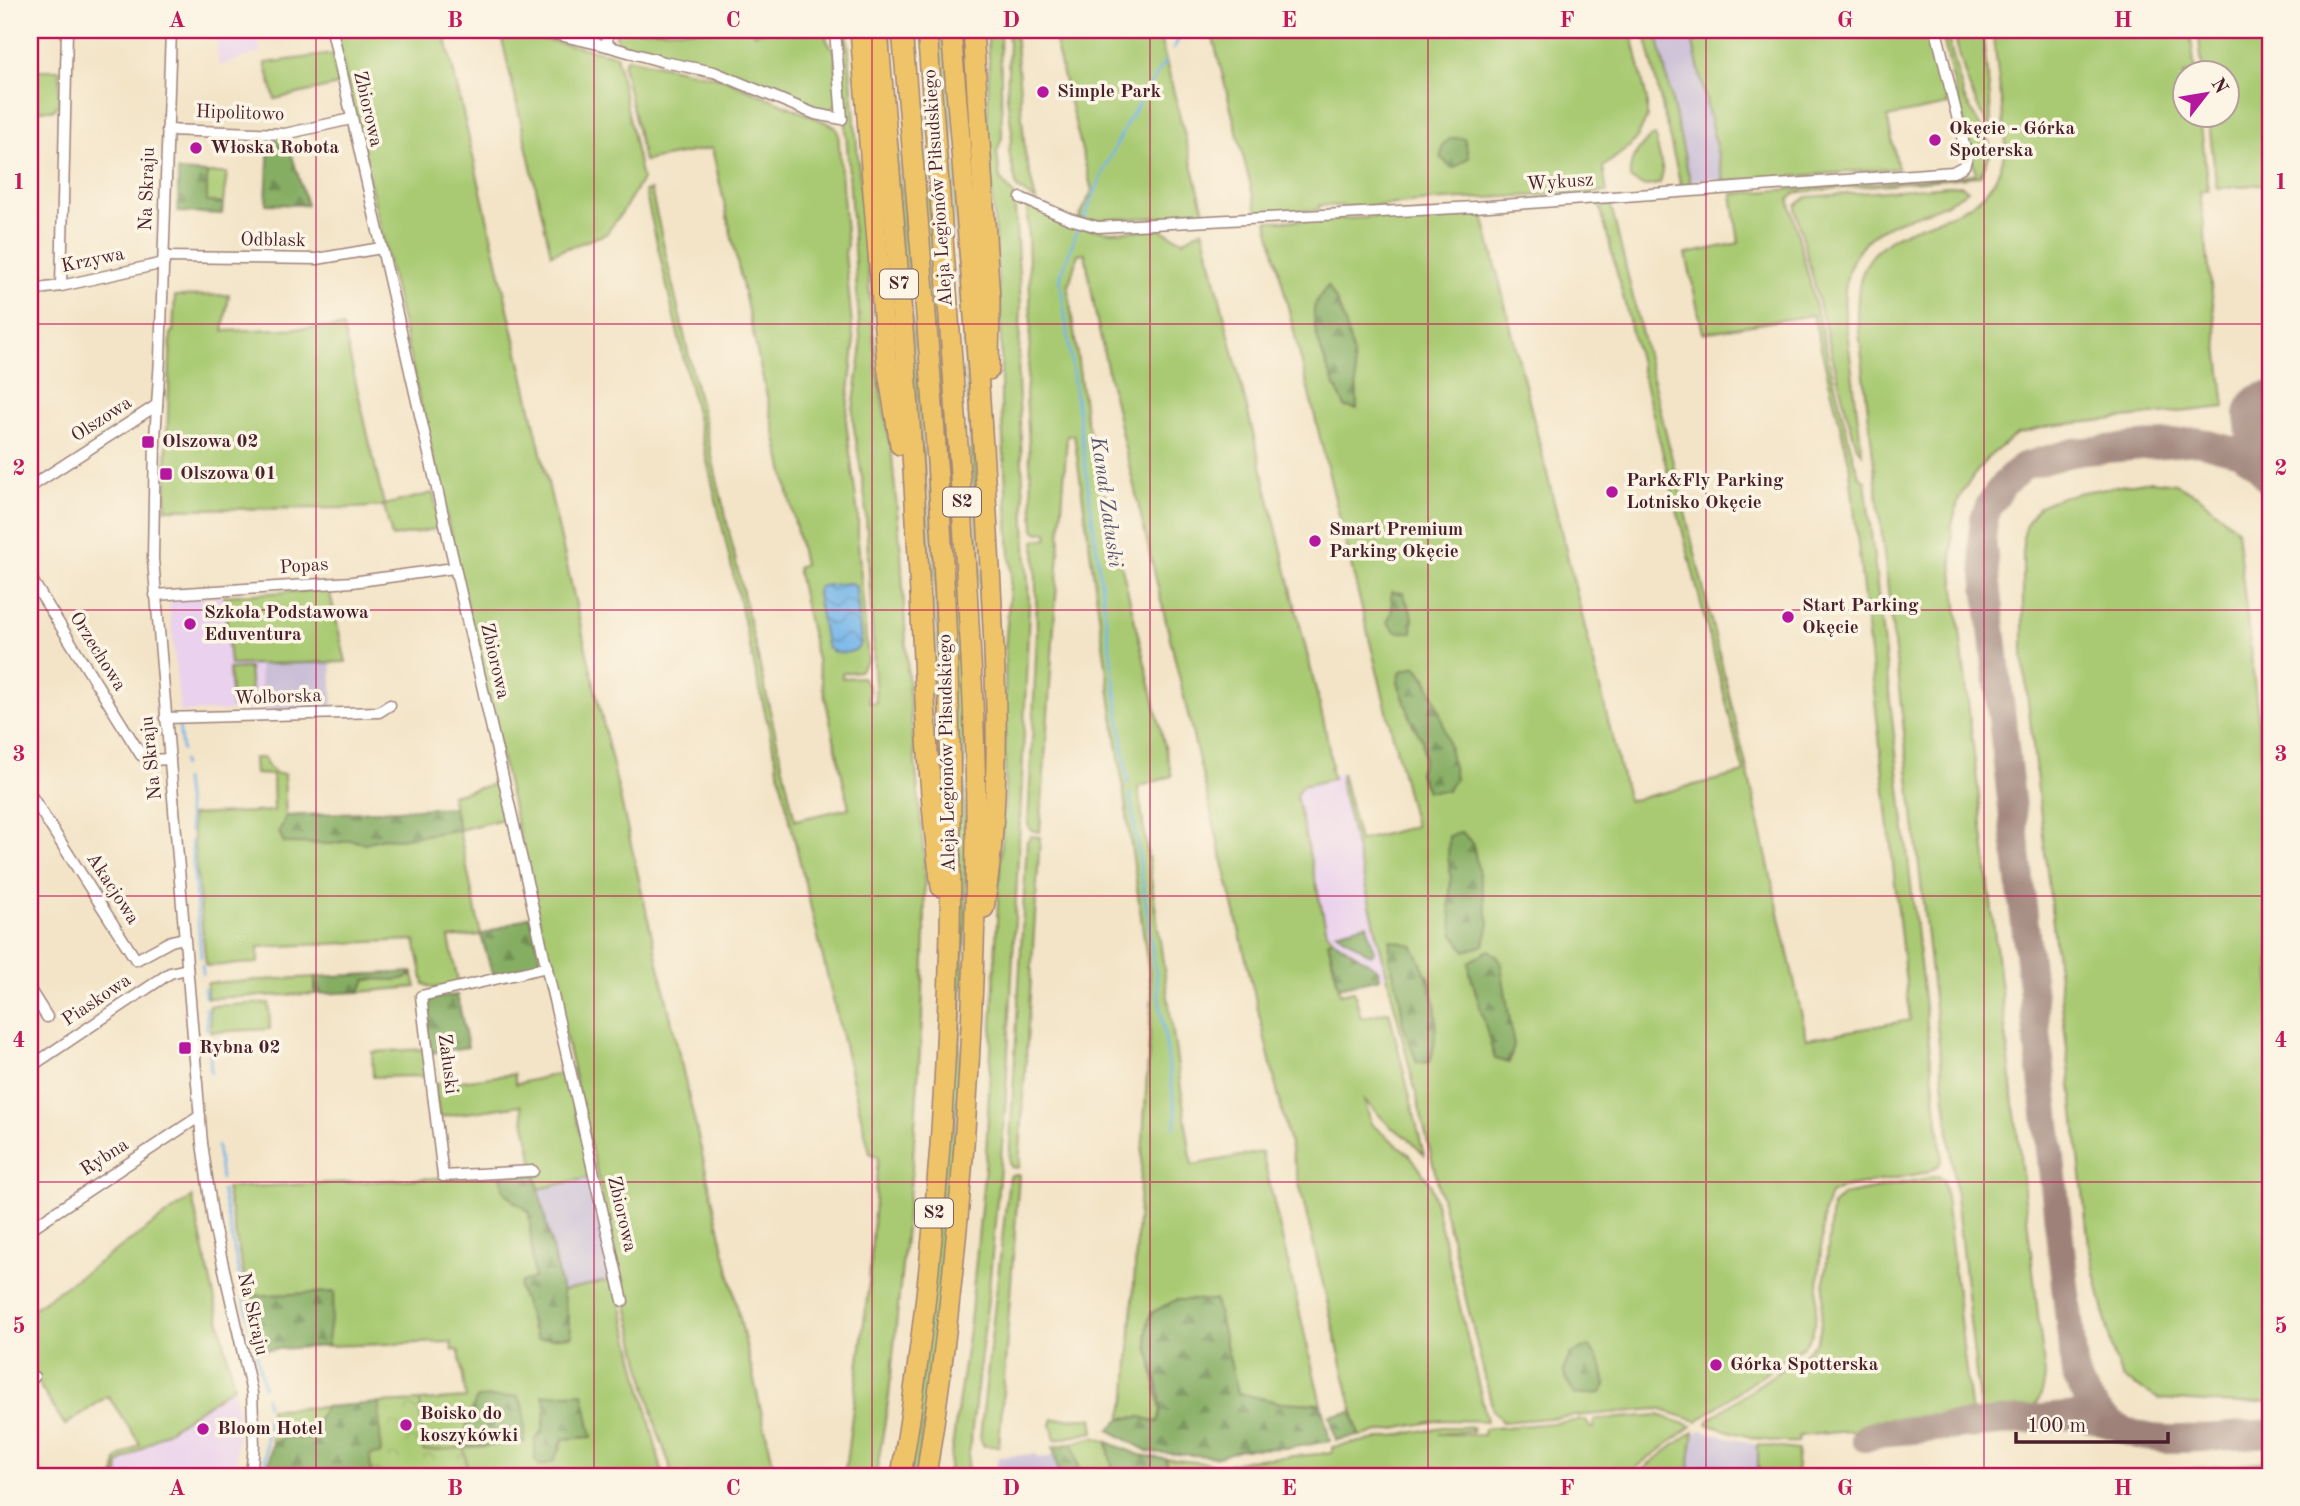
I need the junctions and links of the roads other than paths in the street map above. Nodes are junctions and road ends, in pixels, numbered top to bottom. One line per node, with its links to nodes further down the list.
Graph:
1 (67, 30): 20 (street)
2 (171, 30): 16 (street, Na Skraju)
3 (332, 30): 15 (street, Zbiorowa)
4 (537, 30): 14 (street)
5 (608, 30): 14 (street)
6 (835, 30): 14 (street)
7 (860, 30): 25 (highway)
8 (878, 30): 25 (highway, S7)
9 (902, 30): 34 (highway, Aleja Legionów Piłsudskiego / S2)
10 (927, 30): 37 (highway, Aleja Legionów Piłsudskiego / S2)
11 (951, 30): 23 (highway)
12 (973, 30): 23 (highway)
13 (1936, 30): 17 (street, Wykusz)
14 (607, 46)
15 (351, 119): 16 (street, Hipolitowo); 18 (street, Zbiorowa)
16 (167, 130): 19 (street, Na Skraju)
17 (1021, 198)
18 (381, 248): 19 (street, Odblask); 26 (street, Zbiorowa)
19 (164, 260): 20 (street, Krzywa); 22 (street, Na Skraju)
20 (61, 286): 21 (street, Krzywa)
21 (30, 290)
22 (158, 405): 24 (street, Olszowa); 28 (street, Na Skraju)
23 (983, 441): 37 (highway)
24 (30, 487)
25 (917, 539): 34 (highway, S7)
26 (454, 568): 28 (street, Popas); 35 (street, Zbiorowa)
27 (30, 577): 31 (street, Orzechowa)
28 (155, 596): 30 (street, Na Skraju)
29 (390, 705): 30 (street, Wolborska)
30 (165, 718): 31 (street, Na Skraju)
31 (170, 759): 33 (street, Na Skraju)
32 (30, 793): 33 (street, Akacjowa)
33 (184, 938): 36 (street, Na Skraju)
34 (949, 949): 46 (highway, Aleja Legionów Piłsudskiego / S2)
35 (547, 967): 42 (street, Załuski); 44 (street, Zbiorowa)
36 (187, 969): 40 (street, Piaskowa); 41 (street, Na Skraju)
37 (973, 975): 47 (highway, Aleja Legionów Piłsudskiego / S2)
38 (30, 990): 39 (street)
39 (47, 1017)
40 (30, 1067)
41 (200, 1116): 43 (street, Rybna); 45 (street, Na Skraju)
42 (533, 1171)
43 (30, 1228)
44 (623, 1301)
45 (251, 1476)
46 (901, 1476)
47 (926, 1476)

